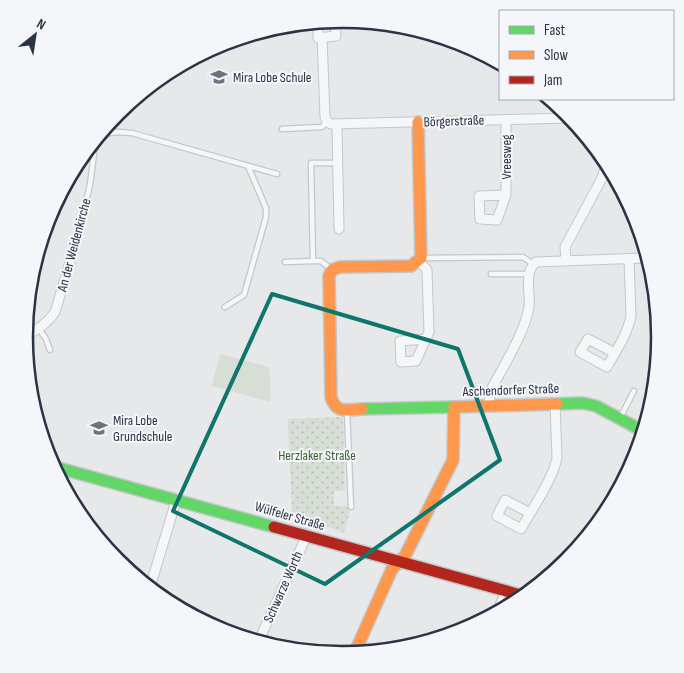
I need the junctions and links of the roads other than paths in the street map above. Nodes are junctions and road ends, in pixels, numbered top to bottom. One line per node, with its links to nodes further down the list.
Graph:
1 (318, 28): 3 (street)
2 (336, 28): 3 (street)
3 (322, 37): 6 (street)
4 (560, 118): 5 (street, Börgerstraße)
5 (506, 120): 7 (street, Börgerstraße); 16 (street, Vreesweg)
6 (327, 122): 8 (street, Börgerstraße); 9 (lane)
7 (418, 122): 8 (street, Börgerstraße); 21 (street)
8 (337, 125): 12 (street)
9 (282, 129)
10 (110, 133): 13 (lane)
11 (94, 152): 18 (lane, An der Weidenkirche)
12 (338, 163): 17 (street); 23 (lane)
13 (248, 166): 15 (lane); 29 (lane)
14 (604, 172): 22 (street)
15 (278, 174)
16 (506, 195)
17 (339, 228)
18 (73, 252): 30 (street, An der Weidenkirche)
19 (640, 258): 20 (street)
20 (629, 259): 22 (street); 34 (street)
21 (420, 260): 25 (lane); 26 (street); 32 (street)
22 (566, 260): 25 (street)
23 (313, 261): 24 (lane); 26 (lane)
24 (285, 262)
25 (533, 264): 28 (street)
26 (332, 270): 39 (street)
27 (491, 274): 28 (lane)
28 (529, 274): 37 (street)
29 (225, 307)
30 (33, 331)
31 (33, 334): 33 (lane)
32 (427, 340)
33 (50, 350)
34 (615, 354)
35 (634, 391): 40 (lane)
36 (555, 404): 37 (street, Aschendorfer Straße); 40 (street, Aschendorfer Straße); 45 (street)
37 (489, 405): 38 (street, Aschendorfer Straße)
38 (454, 407): 39 (street); 47 (street, Aschendorfer Straße)
39 (347, 409): 44 (lane)
40 (620, 419): 41 (street, Aschendorfer Straße)
41 (637, 428)
42 (63, 469): 43 (street, Wülfeler Straße)
43 (176, 501): 46 (street, Wülfeler Straße); 48 (street)
44 (351, 507)
45 (530, 513)
46 (306, 536): 47 (street, Wülfeler Straße); 52 (street, Schwarze Worth)
47 (398, 562): 49 (street, Wülfeler Straße); 53 (street, Aschendorfer Straße)
48 (153, 581)
49 (505, 591): 50 (street, Wülfeler Straße); 51 (lane)
50 (514, 593)
51 (501, 601)
52 (261, 635)
53 (358, 645)

